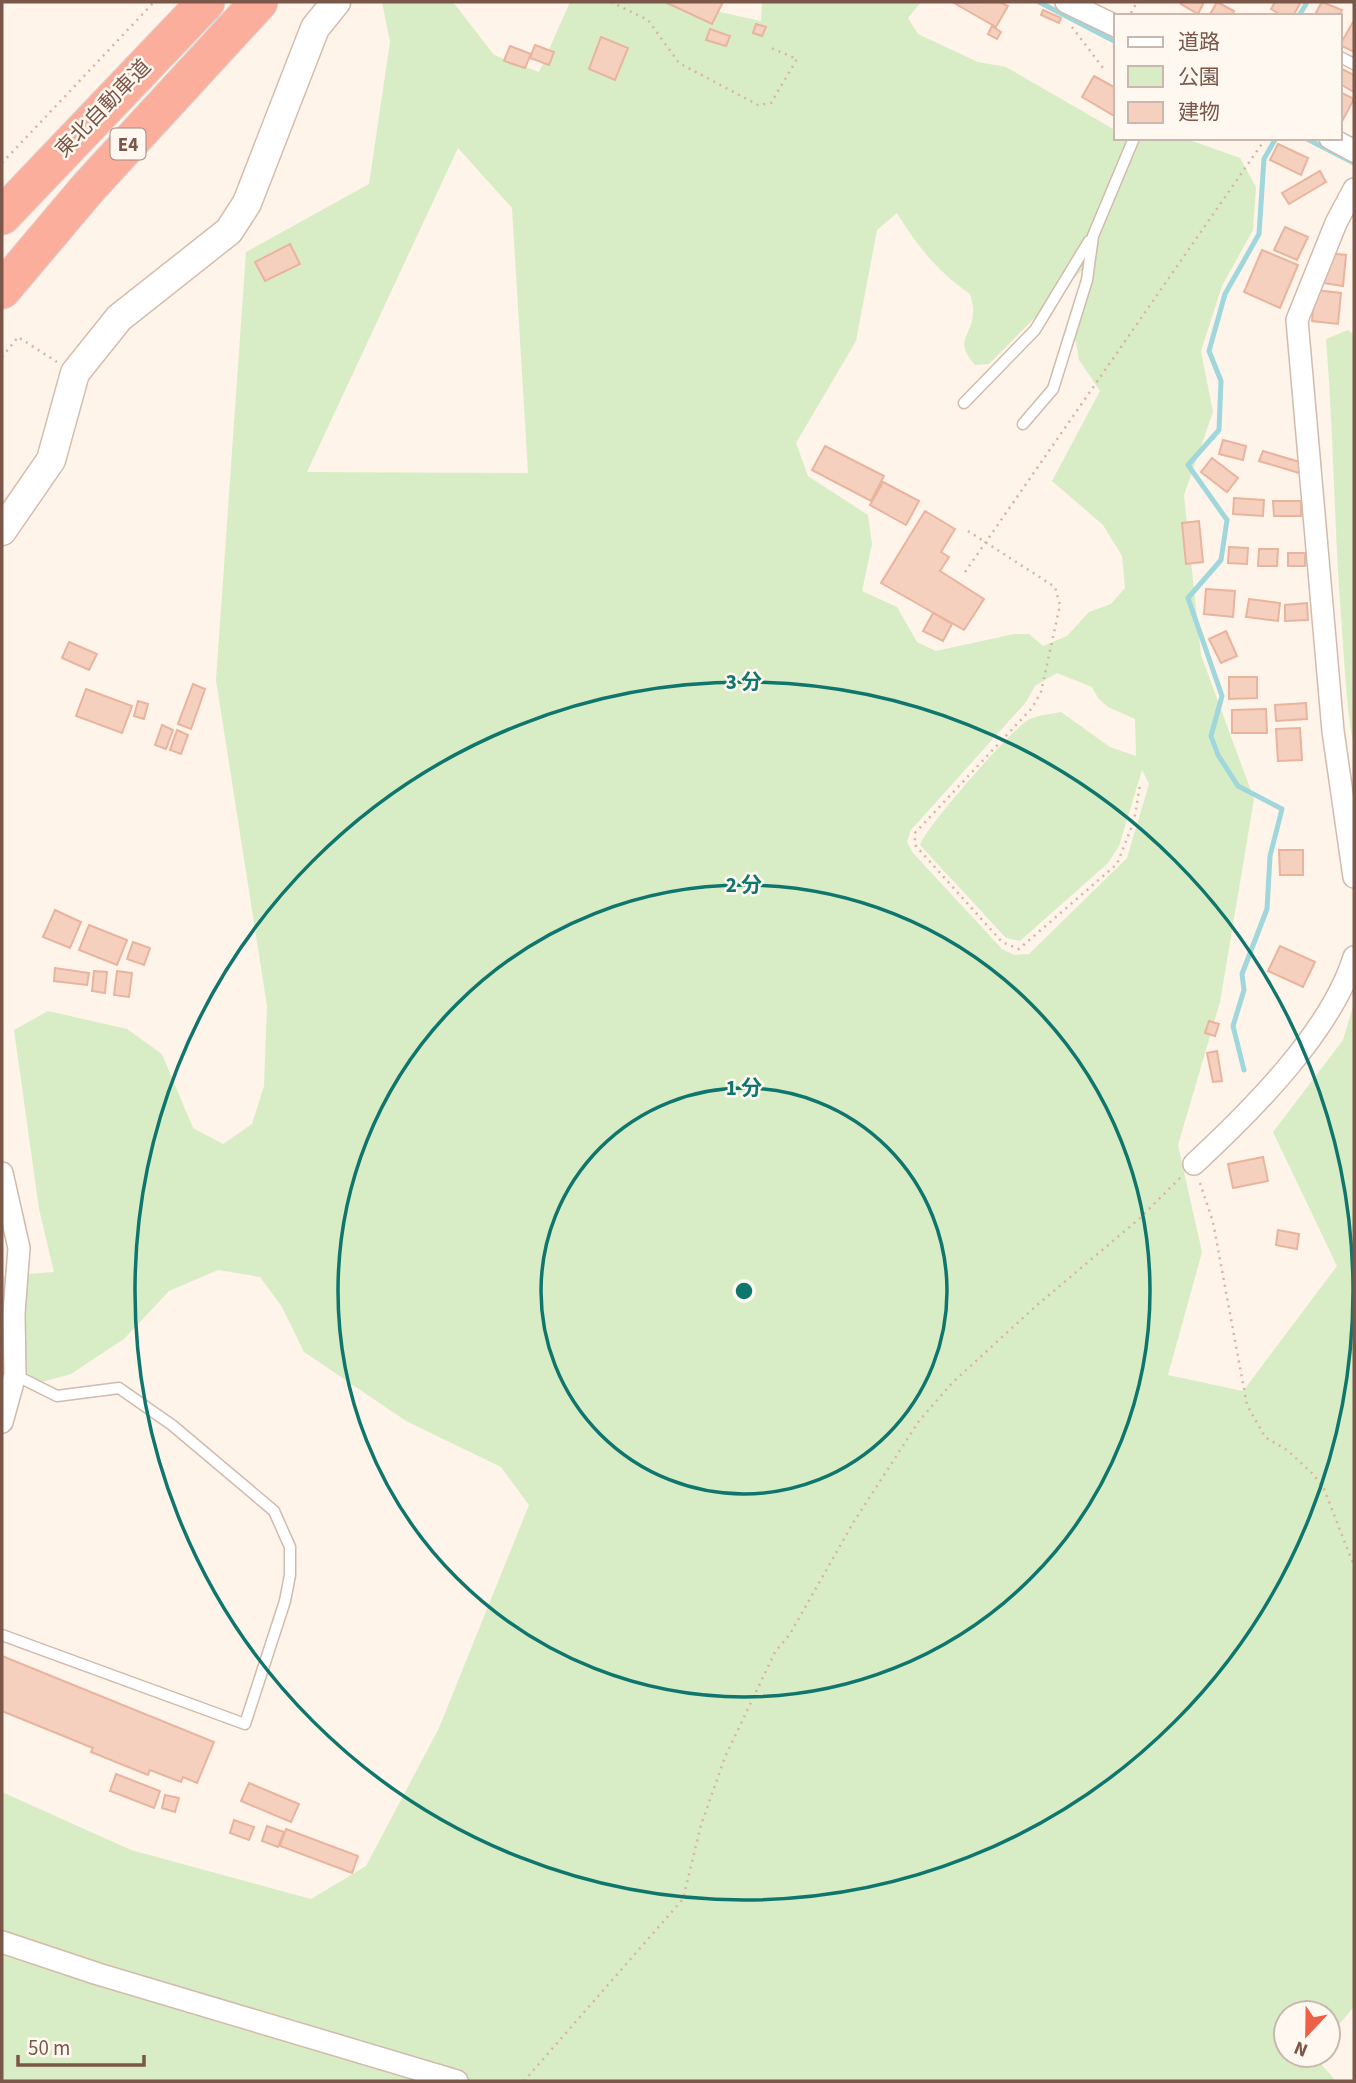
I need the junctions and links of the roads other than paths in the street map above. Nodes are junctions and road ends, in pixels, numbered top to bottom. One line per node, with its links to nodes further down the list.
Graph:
1 (206, 2): 10 (highway, 東北自動車道 / E4)
2 (259, 2): 12 (highway, 東北自動車道 / E4)
3 (335, 2): 15 (street)
4 (1070, 3): 5 (street)
5 (1114, 25)
6 (1133, 140): 11 (lane)
7 (1334, 140): 8 (street)
8 (1354, 151)
9 (1354, 189): 16 (street)
10 (2, 216)
11 (1093, 236): 13 (lane); 14 (lane)
12 (2, 289)
13 (964, 403)
14 (1023, 424)
15 (2, 531)
16 (1354, 877)
17 (1354, 957): 18 (street)
18 (1194, 1164)
19 (2, 1172): 20 (street)
20 (15, 1375): 21 (street); 22 (lane)
21 (2, 1422)
22 (2, 1635)
23 (2, 1942): 24 (street)
24 (457, 2081)

